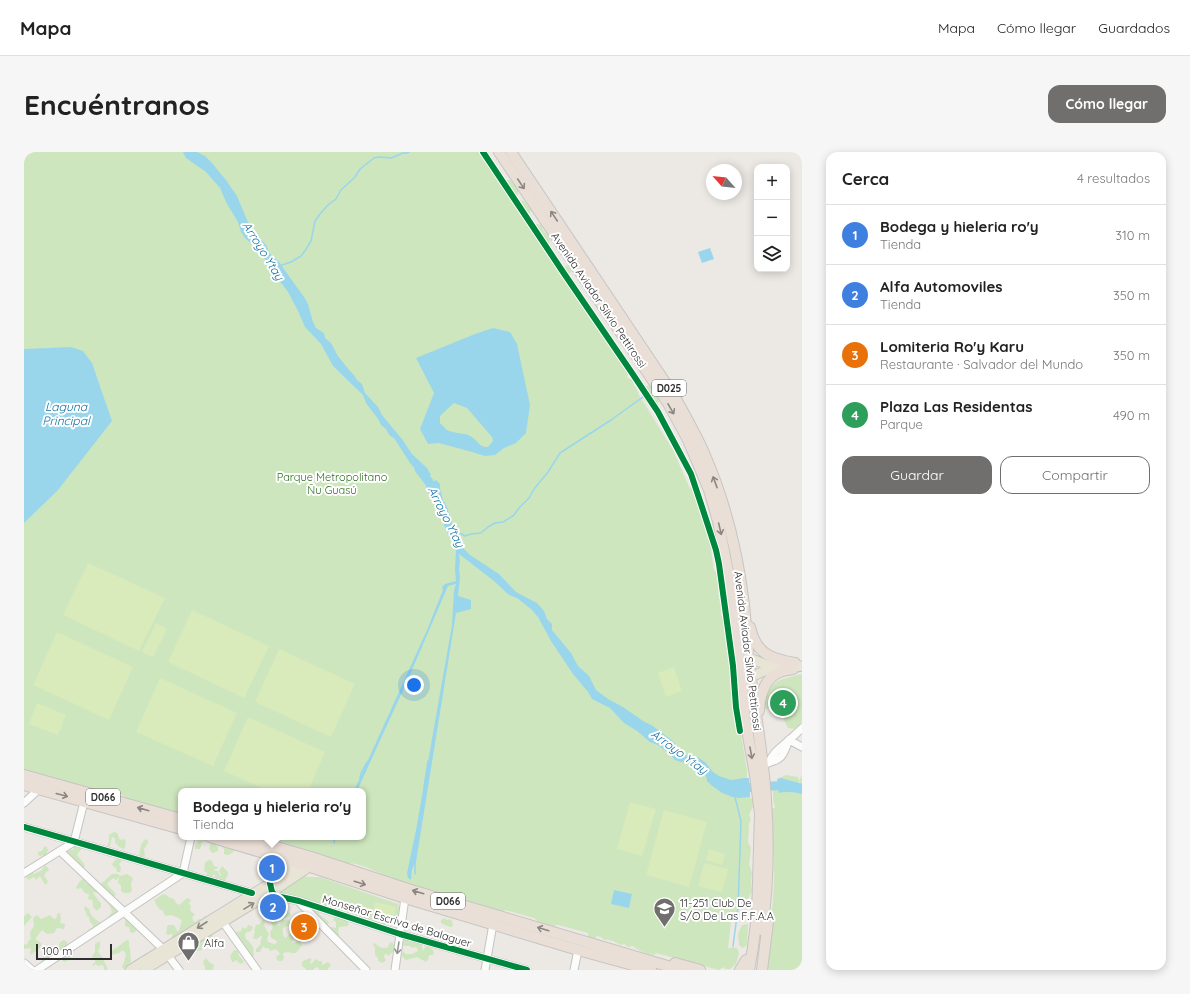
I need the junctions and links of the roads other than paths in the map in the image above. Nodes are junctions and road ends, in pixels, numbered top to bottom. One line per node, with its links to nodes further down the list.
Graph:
1 (500, 152): 3 (highway, Avenida Aviador Silvio Pettirossi / D025, one-way to 3)
2 (511, 152): 4 (highway, Avenida Aviador Silvio Pettirossi / D025, one-way to 2)
3 (729, 576): 5 (highway); 10 (highway, Avenida Aviador Silvio Pettirossi / D025)
4 (744, 604): 5 (highway, Avenida Aviador Silvio Pettirossi / D025); 6 (highway)
5 (748, 657): 7 (main road); 8 (highway, Avenida Aviador Silvio Pettirossi / D025)
6 (798, 666): 7 (main road); 10 (highway)
7 (773, 667): 8 (main road)
8 (751, 677): 10 (highway, Avenida Aviador Silvio Pettirossi / D025)
9 (802, 728): 11 (street)
10 (752, 730): 13 (highway, Avenida Aviador Silvio Pettirossi / D025); 15 (highway, Avenida Aviador Silvio Pettirossi / D025, one-way to 15)
11 (789, 740): 12 (street); 13 (street)
12 (802, 748)
13 (766, 763): 15 (highway, Avenida Aviador Silvio Pettirossi / D025)
14 (24, 775): 21 (highway, D066, one-way to 14)
15 (759, 775): 20 (highway, Avenida Aviador Silvio Pettirossi / D025)
16 (24, 785): 17 (highway, D066)
17 (39, 789): 18 (highway, D066, one-way to 18); 19 (street)
18 (84, 802): 24 (highway, D066); 28 (street)
19 (24, 803)
20 (761, 806): 22 (highway, Avenida Aviador Silvio Pettirossi / D025); 48 (highway, Avenida Aviador Silvio Pettirossi / D025)
21 (178, 818)
22 (766, 822): 65 (highway, Avenida Aviador Silvio Pettirossi / D025); 66 (highway)
23 (24, 827): 28 (street)
24 (178, 828)
25 (190, 840): 34 (street)
26 (220, 840): 30 (highway, D066)
27 (252, 840): 32 (highway, D066)
28 (74, 842): 29 (street); 34 (street)
29 (60, 852): 33 (street); 40 (street)
30 (277, 857): 31 (highway, D066); 35 (highway)
31 (305, 865): 32 (highway); 35 (main road); 36 (main road); 38 (highway, D066, one-way to 38)
32 (350, 870): 44 (highway, D066, one-way to 32)
33 (24, 873)
34 (183, 874): 37 (street); 40 (street)
35 (283, 875): 36 (main road)
36 (271, 887): 37 (main road); 39 (street, Monseñor Escriva de Balaguer); 41 (main road, one-way to 36)
37 (252, 893): 41 (main road)
38 (405, 898): 42 (highway, D066); 43 (street)
39 (299, 901): 43 (street, Monseñor Escriva de Balaguer); 55 (street)
40 (124, 913): 45 (street); 50 (street)
41 (220, 918): 45 (main road); 54 (street)
42 (493, 924): 44 (highway, D066); 46 (street)
43 (400, 934): 46 (street, Monseñor Escriva de Balaguer); 56 (street, one-way to 56)
44 (579, 945): 59 (street); 60 (highway); 61 (highway, D066); 62 (highway, D066); 63 (highway)
45 (165, 953): 51 (main road); 52 (main road); 53 (street)
46 (487, 959): 57 (street); 58 (street, Monseñor Escriva de Balaguer)
47 (24, 963): 49 (street)
48 (746, 967): 64 (highway)
49 (32, 970)
50 (37, 970)
51 (130, 970)
52 (144, 970)
53 (180, 970)
54 (256, 970)
55 (366, 970)
56 (395, 970)
57 (485, 970)
58 (526, 970)
59 (574, 970)
60 (634, 970)
61 (651, 970)
62 (681, 970)
63 (700, 970)
64 (740, 970)
65 (755, 970)
66 (762, 970)

